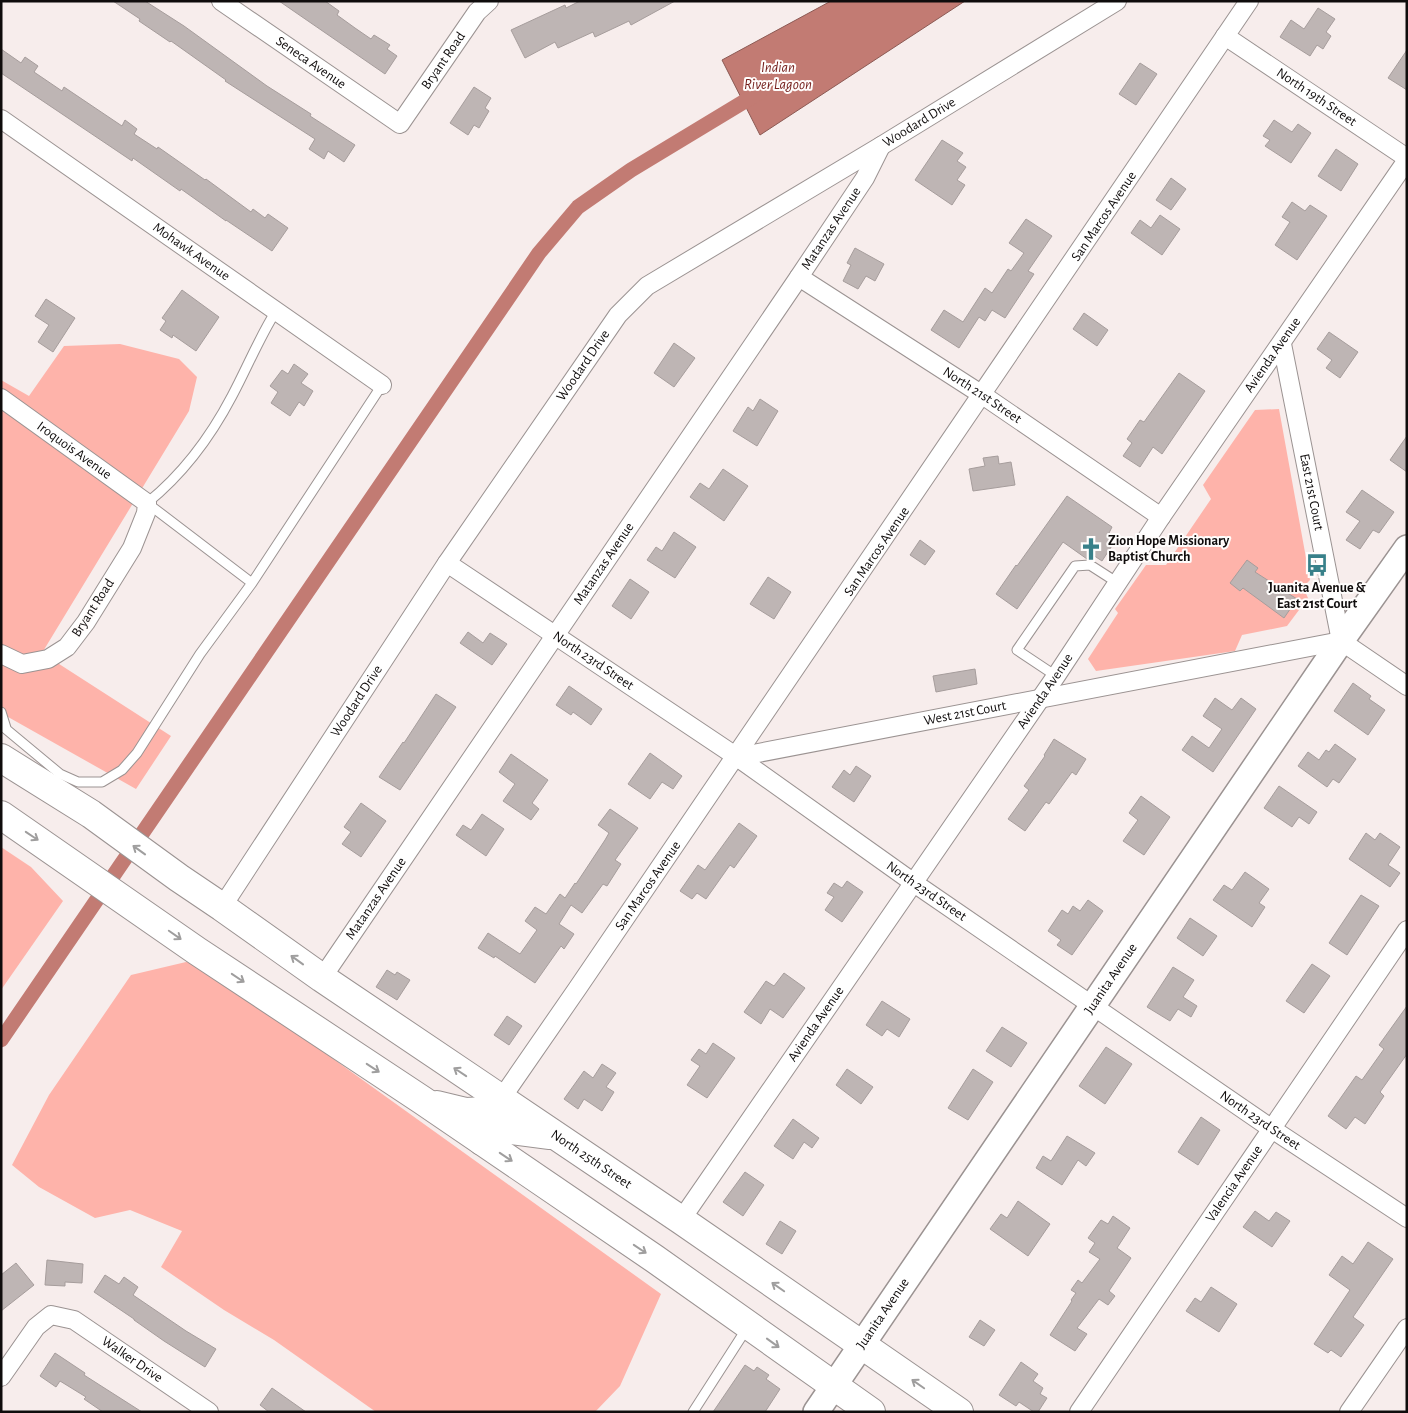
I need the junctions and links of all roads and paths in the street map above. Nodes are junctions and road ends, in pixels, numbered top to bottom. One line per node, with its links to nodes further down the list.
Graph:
1 (221, 1): 7 (street, Seneca Avenue)
2 (489, 1): 7 (street, Bryant Road)
3 (1117, 1): 8 (street, Woodard Drive)
4 (1249, 1): 5 (street, San Marcos Avenue)
5 (1225, 36): 9 (street, North 19th Street); 14 (street, San Marcos Avenue)
6 (1, 119): 11 (street, Mohawk Avenue)
7 (400, 124)
8 (881, 146): 10 (street, Matanzas Avenue); 19 (street, Woodard Drive)
9 (1407, 159): 12 (street, Avienda Avenue)
10 (799, 277): 14 (street, North 21st Street); 22 (street, Matanzas Avenue)
11 (276, 311): 13 (street, Mohawk Avenue); 16 (lane)
12 (1282, 344): 17 (street, Avienda Avenue); 23 (street, East 21st Court)
13 (382, 385): 20 (lane)
14 (984, 396): 17 (street, North 21st Street); 30 (street, San Marcos Avenue)
15 (1, 398): 16 (street, Iroquois Avenue)
16 (147, 502): 20 (lane); 24 (street, Bryant Road)
17 (1161, 517): 21 (street, Avienda Avenue)
18 (1407, 548): 23 (street, Juanita Avenue)
19 (447, 564): 22 (street, North 23rd Street); 34 (street, Woodard Drive)
20 (252, 583): 29 (lane)
21 (1118, 583): 25 (street, Avienda Avenue); 25 (lane)
22 (554, 636): 30 (street, North 23rd Street); 36 (street, Matanzas Avenue)
23 (1341, 641): 26 (street); 27 (street, West 21st Court); 37 (street, Juanita Avenue)
24 (1, 654)
25 (1056, 676): 27 (street, Avienda Avenue)
26 (1407, 686)
27 (1039, 699): 30 (street, West 21st Court); 33 (street, Avienda Avenue)
28 (1, 712): 29 (lane)
29 (4, 726)
30 (737, 757): 33 (street, North 23rd Street); 38 (street, San Marcos Avenue)
31 (1, 758): 34 (main road, North 25th Street, one-way to 31)
32 (1, 815): 39 (main road, one-way to 39)
33 (914, 883): 37 (street, North 23rd Street); 44 (street, Avienda Avenue)
34 (222, 907): 36 (main road, North 25th Street, one-way to 34)
35 (1407, 930): 40 (street, Valencia Avenue)
36 (322, 978): 38 (main road, North 25th Street, one-way to 36)
37 (1093, 1006): 40 (street, North 23rd Street); 47 (street, Juanita Avenue)
38 (501, 1099): 39 (main road); 41 (main road, North 25th Street)
39 (422, 1100): 42 (main road)
40 (1272, 1129): 43 (street, North 23rd Street); 55 (street, Valencia Avenue)
41 (557, 1136): 42 (main road); 44 (main road, North 25th Street)
42 (482, 1140): 45 (main road, one-way to 45)
43 (1407, 1218)
44 (681, 1220): 47 (main road, North 25th Street, one-way to 44)
45 (749, 1326): 49 (main road, one-way to 49); 51 (lane)
46 (1407, 1328): 56 (street)
47 (861, 1344): 49 (street, Juanita Avenue); 54 (main road, North 25th Street, one-way to 47)
48 (1, 1377): 50 (street, Walker Drive)
49 (833, 1386): 52 (street, Juanita Avenue); 53 (main road)
50 (209, 1412)
51 (693, 1412)
52 (816, 1412)
53 (872, 1412)
54 (958, 1412)
55 (1079, 1412)
56 (1349, 1412)

